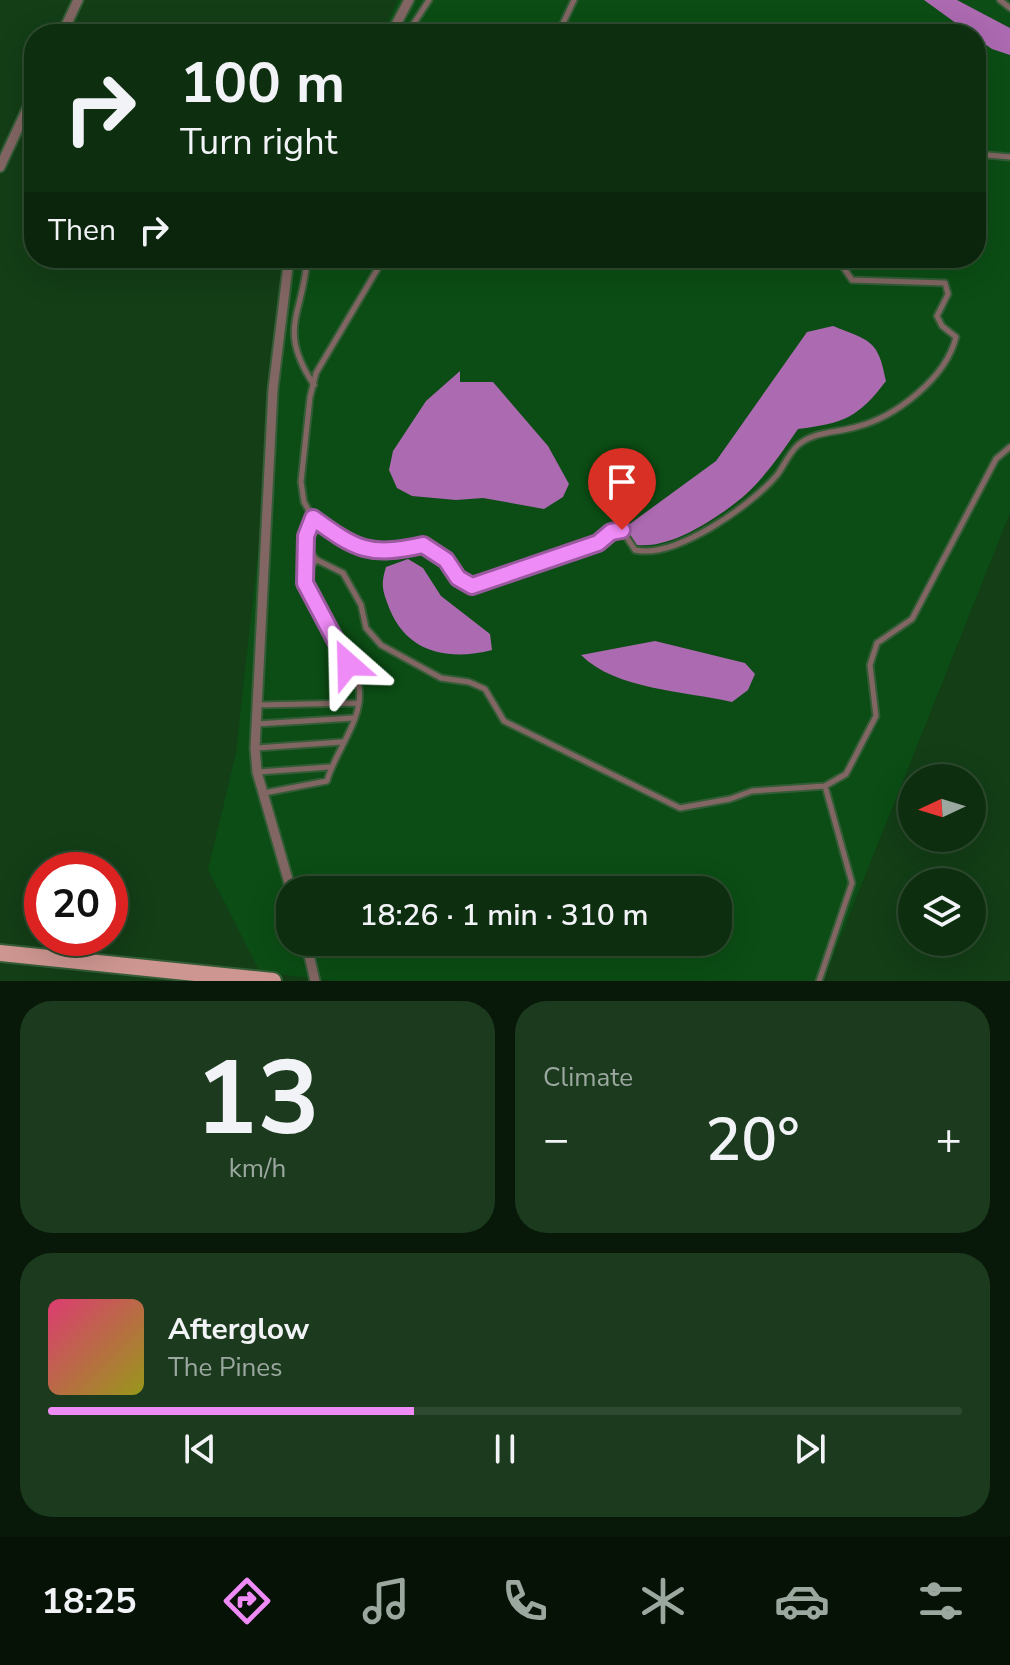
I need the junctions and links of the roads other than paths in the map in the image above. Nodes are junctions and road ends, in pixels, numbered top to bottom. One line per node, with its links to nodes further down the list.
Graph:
1 (78, 0): 7 (street)
2 (409, 0): 8 (street)
3 (429, 0): 9 (lane)
4 (574, 0): 10 (lane)
5 (1000, 0): 6 (lane)
6 (1010, 8)
7 (67, 24)
8 (396, 24)
9 (413, 24)
10 (563, 24)
11 (24, 115): 14 (street)
12 (986, 155): 13 (lane)
13 (1010, 157)
14 (0, 167)
15 (288, 268): 26 (street)
16 (306, 268): 19 (lane)
17 (378, 268): 19 (lane)
18 (844, 268): 21 (lane)
19 (314, 385): 21 (lane)
20 (1010, 447): 33 (lane)
21 (313, 518): 22 (lane)
22 (307, 549): 23 (lane); 24 (lane)
23 (317, 560): 24 (lane); 33 (lane)
24 (305, 571): 25 (lane)
25 (357, 703): 26 (lane); 27 (lane)
26 (257, 705): 28 (street)
27 (353, 718): 28 (lane); 29 (lane)
28 (255, 724): 30 (street)
29 (343, 742): 30 (lane); 31 (lane)
30 (255, 748): 32 (street)
31 (330, 767): 32 (lane); 34 (lane)
32 (257, 772): 34 (street)
33 (825, 786): 40 (lane)
34 (264, 793): 35 (street)
35 (287, 876)
36 (0, 953): 38 (main road)
37 (309, 956): 39 (street)
38 (273, 981)
39 (315, 981)
40 (819, 981)

